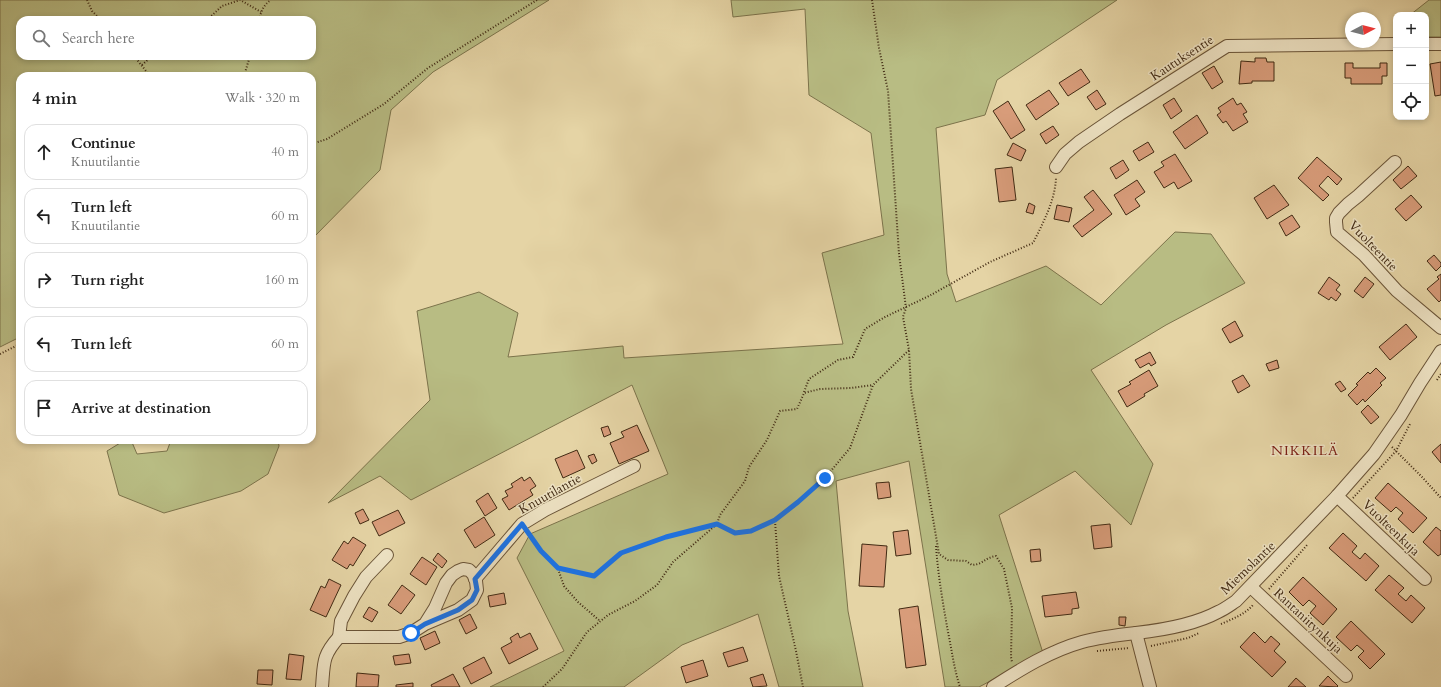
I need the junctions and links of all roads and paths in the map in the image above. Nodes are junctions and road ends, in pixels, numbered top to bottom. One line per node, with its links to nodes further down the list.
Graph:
1 (87, 0): 6 (path)
2 (271, 0): 5 (path)
3 (537, 0): 18 (path)
4 (872, 0): 21 (path)
5 (261, 12): 7 (path); 8 (path)
6 (97, 16)
7 (211, 16)
8 (260, 16)
9 (1393, 44): 20 (street, Kautuksentie)
10 (1429, 44): 11 (street)
11 (1441, 44)
12 (138, 60): 15 (path)
13 (148, 60): 15 (path)
14 (249, 60): 17 (path)
15 (142, 65): 16 (path)
16 (147, 72)
17 (245, 72)
18 (316, 143)
19 (1395, 162): 22 (street, Vuolteentie)
20 (1056, 167): 21 (path)
21 (906, 308): 24 (path); 30 (path)
22 (1441, 328)
23 (16, 346): 26 (path)
24 (910, 350): 28 (path); 40 (path)
25 (1441, 351): 32 (street, Miemolantie)
26 (0, 354)
27 (1441, 374): 29 (path)
28 (873, 385): 30 (path); 37 (path)
29 (1433, 386)
30 (804, 393): 39 (path)
31 (1410, 423): 33 (path)
32 (1384, 440): 33 (path); 36 (street, Miemolantie)
33 (1396, 451): 35 (path); 36 (path)
34 (634, 466): 38 (street, Knuutilantie)
35 (1441, 498)
36 (1342, 500): 45 (street, Vuolteenkuja); 46 (street, Miemolantie)
37 (775, 520): 39 (path); 60 (path)
38 (522, 524): 43 (path); 44 (street, Knuutilantie)
39 (717, 524): 43 (path); 48 (path)
40 (936, 536): 56 (path); 61 (path)
41 (1312, 540): 47 (path)
42 (387, 555): 53 (street)
43 (558, 568): 48 (path)
44 (475, 579): 49 (street); 49 (street)
45 (1425, 579)
46 (1251, 587): 47 (street, Rantaniitynkuja); 52 (street, Miemolantie)
47 (1261, 597): 50 (path); 57 (street, Rantaniitynkuja)
48 (600, 621): 59 (path)
49 (425, 624): 53 (street)
50 (1217, 626)
51 (1202, 632): 54 (path)
52 (1136, 633): 54 (street); 56 (street, Miemolantie)
53 (339, 637): 58 (street)
54 (1139, 648): 55 (path); 63 (street)
55 (1090, 653)
56 (1016, 672): 62 (street, Miemolantie)
57 (1346, 676)
58 (322, 687)
59 (543, 687)
60 (803, 687)
61 (960, 687)
62 (993, 687)
63 (1150, 687)

